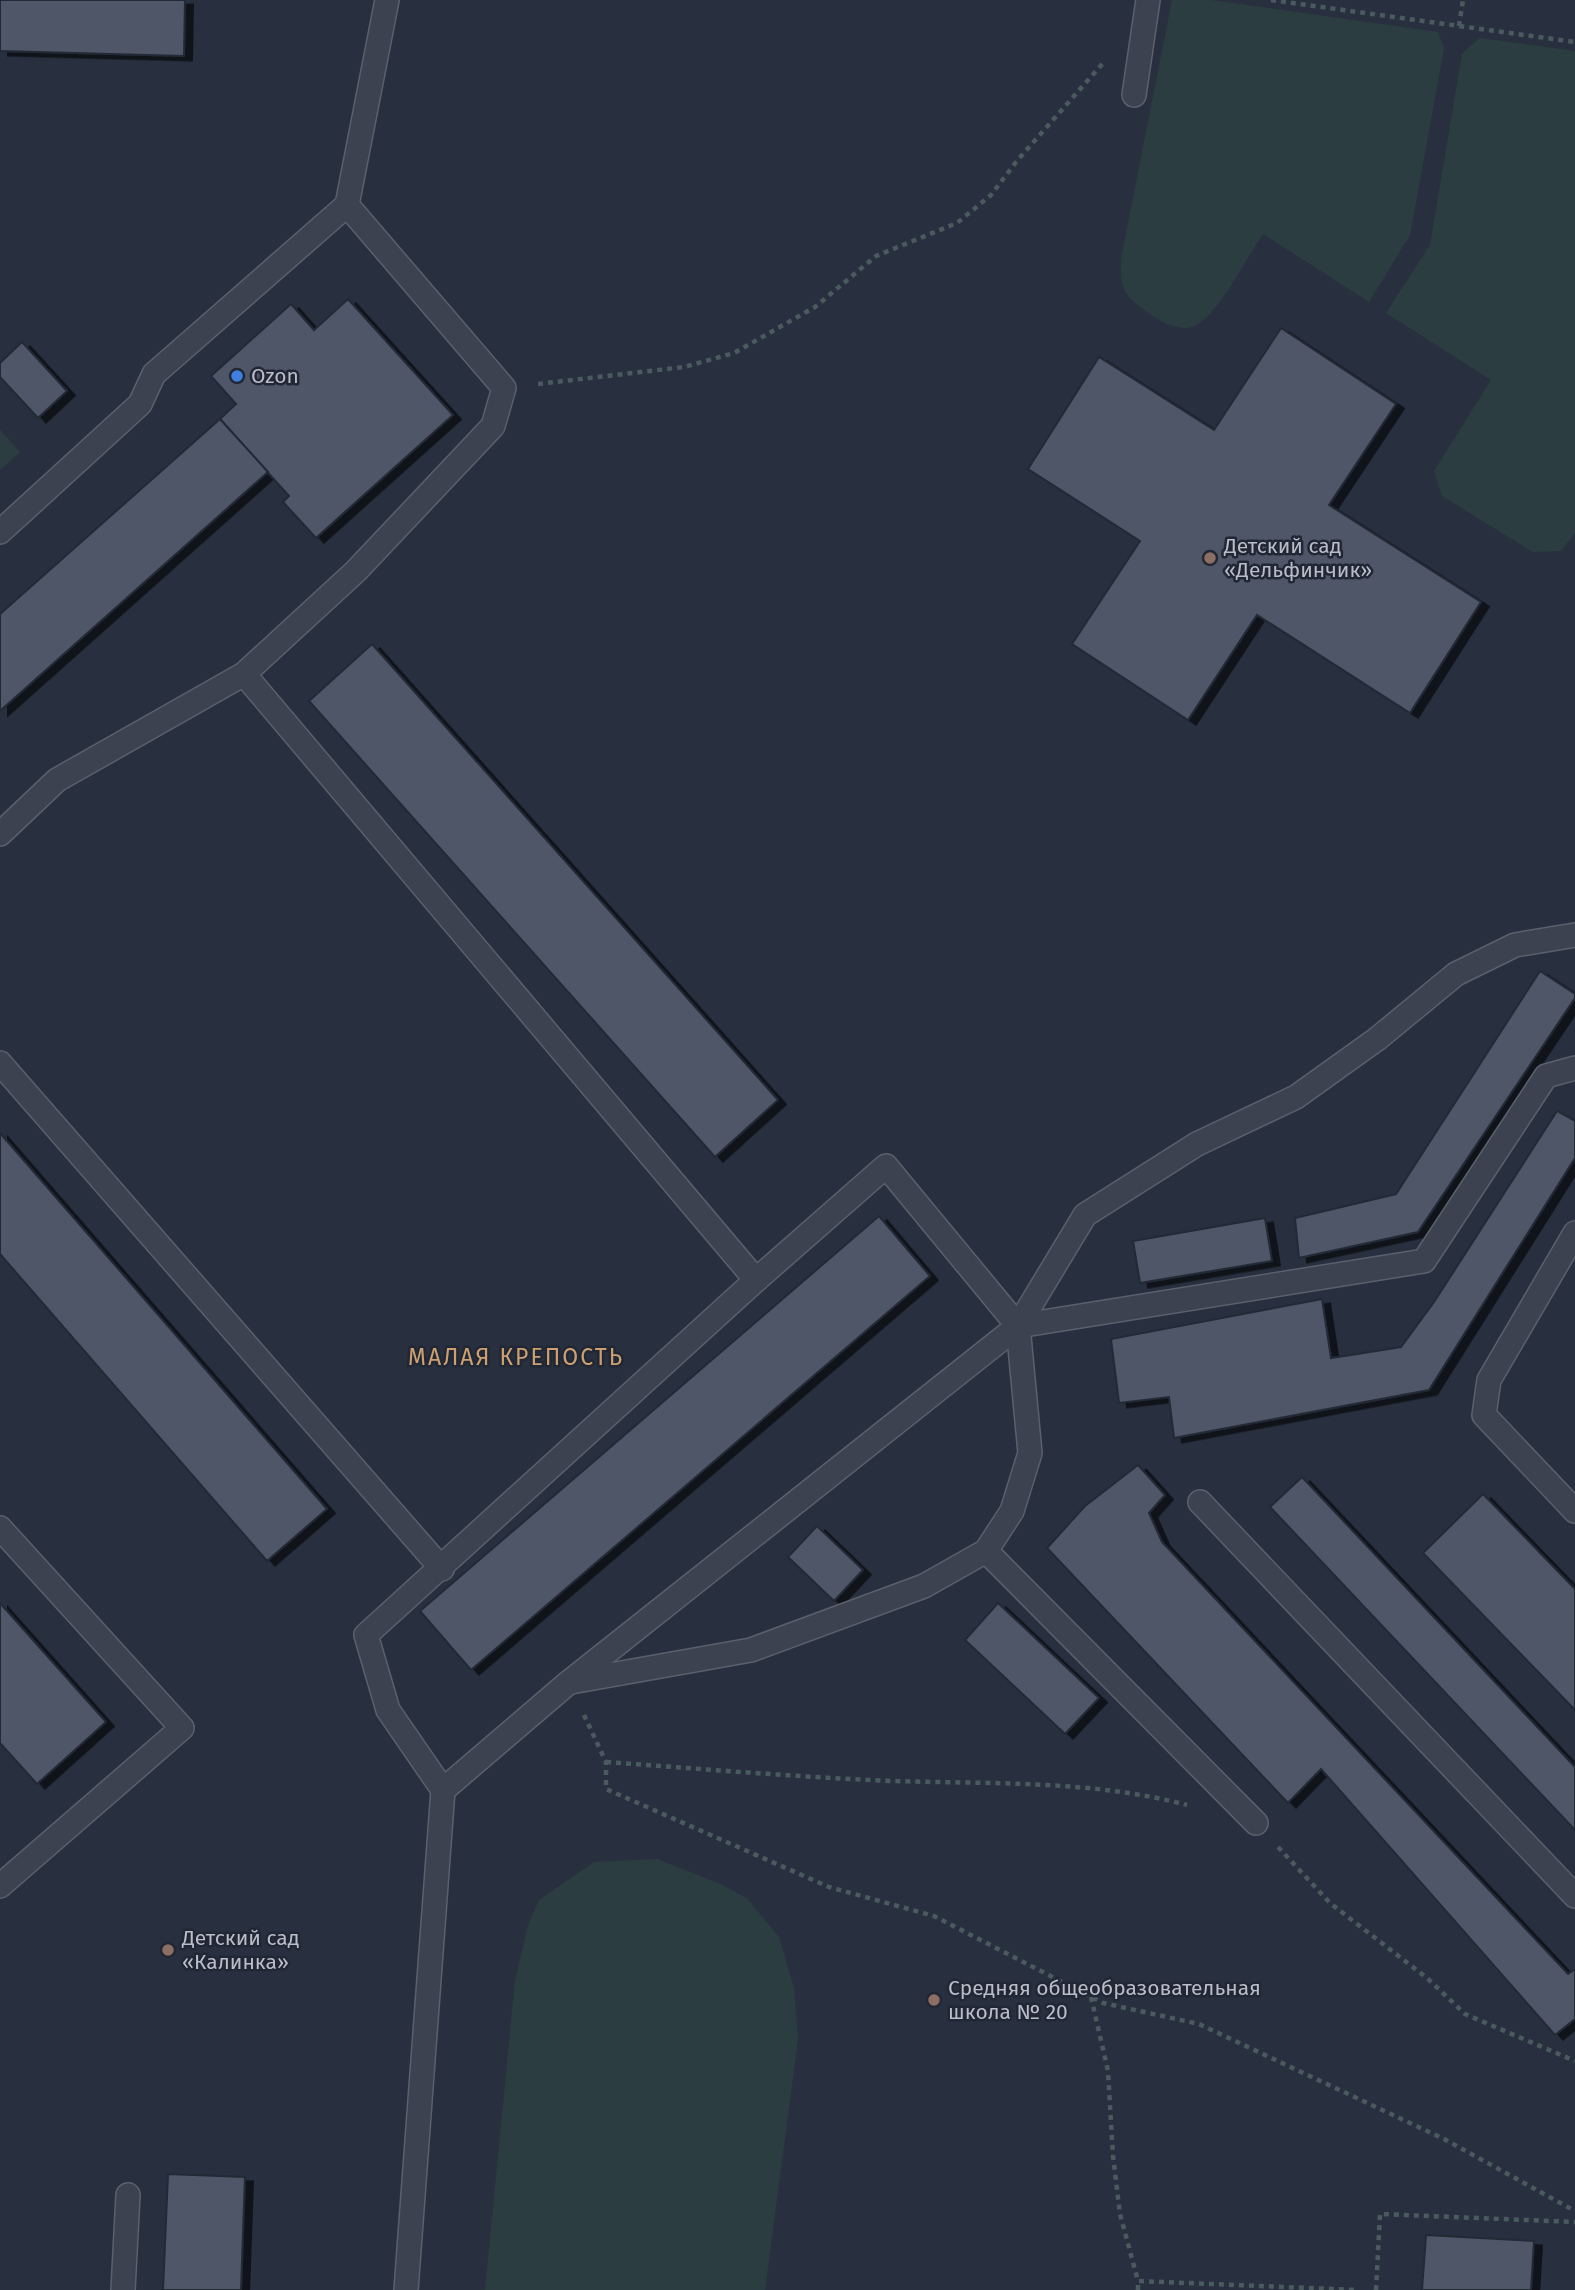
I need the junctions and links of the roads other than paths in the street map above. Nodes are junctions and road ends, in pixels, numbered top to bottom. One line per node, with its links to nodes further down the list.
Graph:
1 (387, 0): 4 (lane)
2 (1148, 0): 3 (lane)
3 (1134, 95)
4 (347, 205): 5 (lane); 6 (lane)
5 (0, 532)
6 (244, 674): 7 (lane); 12 (lane)
7 (0, 835)
8 (1575, 935): 13 (lane)
9 (0, 1063): 18 (lane)
10 (1575, 1068): 13 (lane)
11 (1575, 1233): 15 (lane)
12 (756, 1280): 13 (lane); 18 (lane)
13 (1018, 1326): 17 (lane); 19 (lane)
14 (1200, 1502): 23 (lane)
15 (1575, 1511)
16 (0, 1528): 22 (lane)
17 (986, 1551): 19 (lane); 21 (lane)
18 (442, 1569): 20 (lane)
19 (568, 1683): 20 (lane)
20 (443, 1790): 26 (lane)
21 (1256, 1823)
22 (0, 1886)
23 (1575, 1896)
24 (128, 2195): 25 (lane)
25 (123, 2290)
26 (406, 2290)

